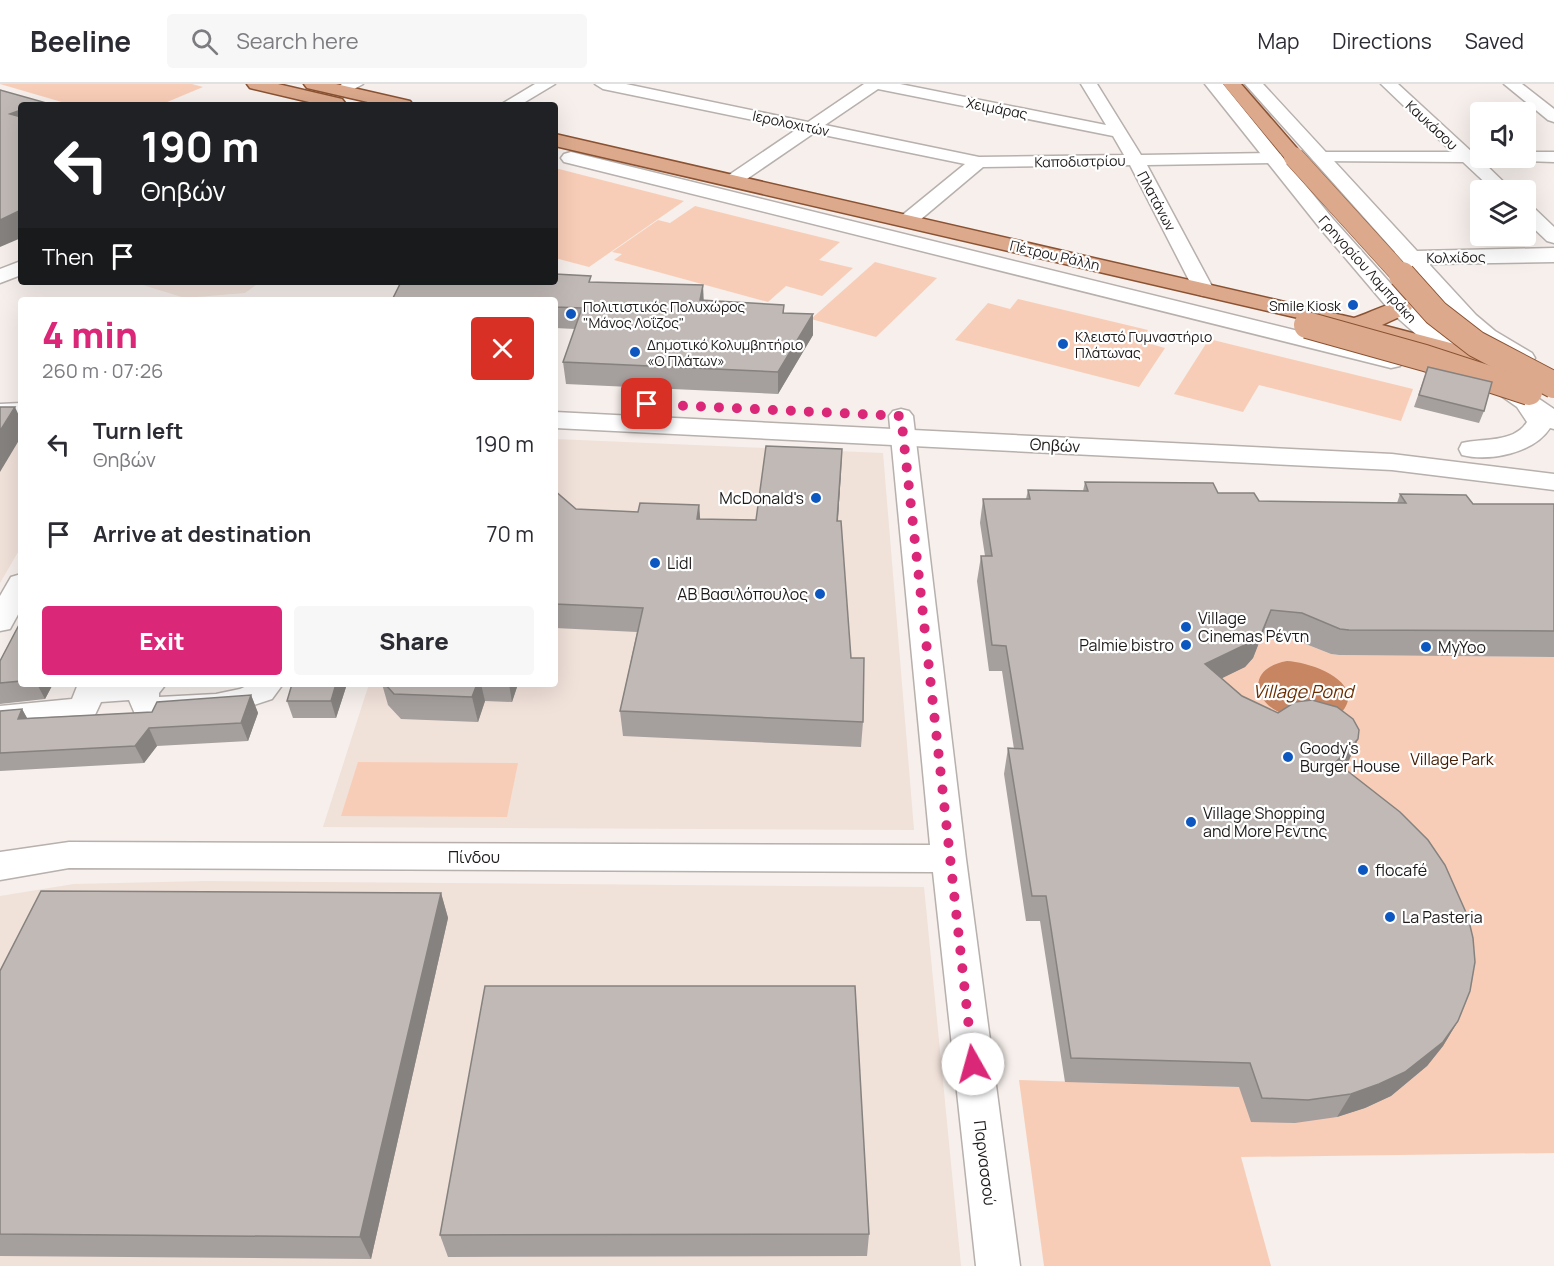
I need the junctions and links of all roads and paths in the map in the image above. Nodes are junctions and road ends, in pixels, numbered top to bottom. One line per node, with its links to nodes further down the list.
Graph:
1 (256, 84): 12 (main road)
2 (313, 84): 12 (main road)
3 (547, 84): 14 (street)
4 (603, 84): 16 (street, Ιερολοχιτών)
5 (876, 84): 16 (street); 17 (street, Χειμάρας)
6 (1089, 84): 17 (street, Πλατάνων)
7 (1214, 84): 21 (main road, Γρηγορίου Λαμπράκη)
8 (1232, 84): 21 (main road)
9 (1254, 84): 22 (main road)
10 (1389, 84): 19 (street, Καυκάσου)
11 (1512, 84): 15 (street)
12 (347, 93): 13 (main road)
13 (390, 102)
14 (514, 102)
15 (1554, 117)
16 (812, 127): 27 (street, Ιερολοχιτών); 30 (street)
17 (1117, 132): 26 (street, Πλατάνων)
18 (558, 141): 30 (main road, Πέτρου Ράλλη)
19 (1470, 154)
20 (563, 156): 48 (main road, Πέτρου Ράλλη, bridge); 49 (main road, Πέτρου Ράλλη)
21 (1284, 157): 26 (street, Καποδιστρίου); 36 (main road, Γρηγορίου Λαμπράκη); 44 (main road, bridge)
22 (1320, 157): 23 (street); 35 (main road)
23 (1470, 157)
24 (1536, 157): 25 (street)
25 (1554, 157)
26 (1136, 160): 27 (street, Καποδιστρίου); 39 (street, Πλατάνων)
27 (979, 162): 32 (street)
28 (1483, 168): 29 (street, Καυκάσου)
29 (1494, 180)
30 (732, 181): 32 (main road, Πέτρου Ράλλη)
31 (1536, 220): 33 (street)
32 (907, 221): 39 (main road, Πέτρου Ράλλη)
33 (1554, 237)
34 (1554, 255): 35 (main road, Κολχίδος)
35 (1412, 258): 36 (main road, Κολχίδος); 43 (main road)
36 (1358, 260): 40 (main road, Γρηγορίου Λαμπράκη)
37 (18, 268): 38 (street)
38 (0, 277)
39 (1204, 290): 41 (main road, Πέτρου Ράλλη)
40 (1400, 308): 41 (main road); 42 (main road, Γρηγορίου Λαμπράκη)
41 (1353, 325): 42 (main road, Πέτρου Ράλλη)
42 (1452, 351): 43 (main road, Πέτρου Ράλλη); 44 (main road); 49 (main road, Γρηγορίου Λαμπράκη)
43 (1554, 375)
44 (1554, 386)
45 (18, 391): 46 (main road)
46 (0, 392)
47 (558, 400): 54 (main road, Θηβών)
48 (1554, 401)
49 (1528, 404): 53 (main road, Γρηγορίου Λαμπράκη); 55 (main road)
50 (18, 411): 51 (main road)
51 (0, 412)
52 (558, 420): 54 (main road, Θηβών)
53 (1554, 421)
54 (902, 427): 55 (main road, Θηβών); 57 (main road, Θηβών); 64 (street, Παρνασσού)
55 (1472, 449): 56 (main road, Θηβών)
56 (1554, 461)
57 (1554, 482)
58 (18, 589): 59 (street)
59 (0, 622)
60 (148, 687): 61 (street); 62 (street)
61 (265, 687)
62 (92, 688): 63 (street)
63 (0, 717)
64 (948, 859): 65 (street, Πίνδου); 66 (street, Παρνασσού)
65 (0, 866)
66 (998, 1266)

